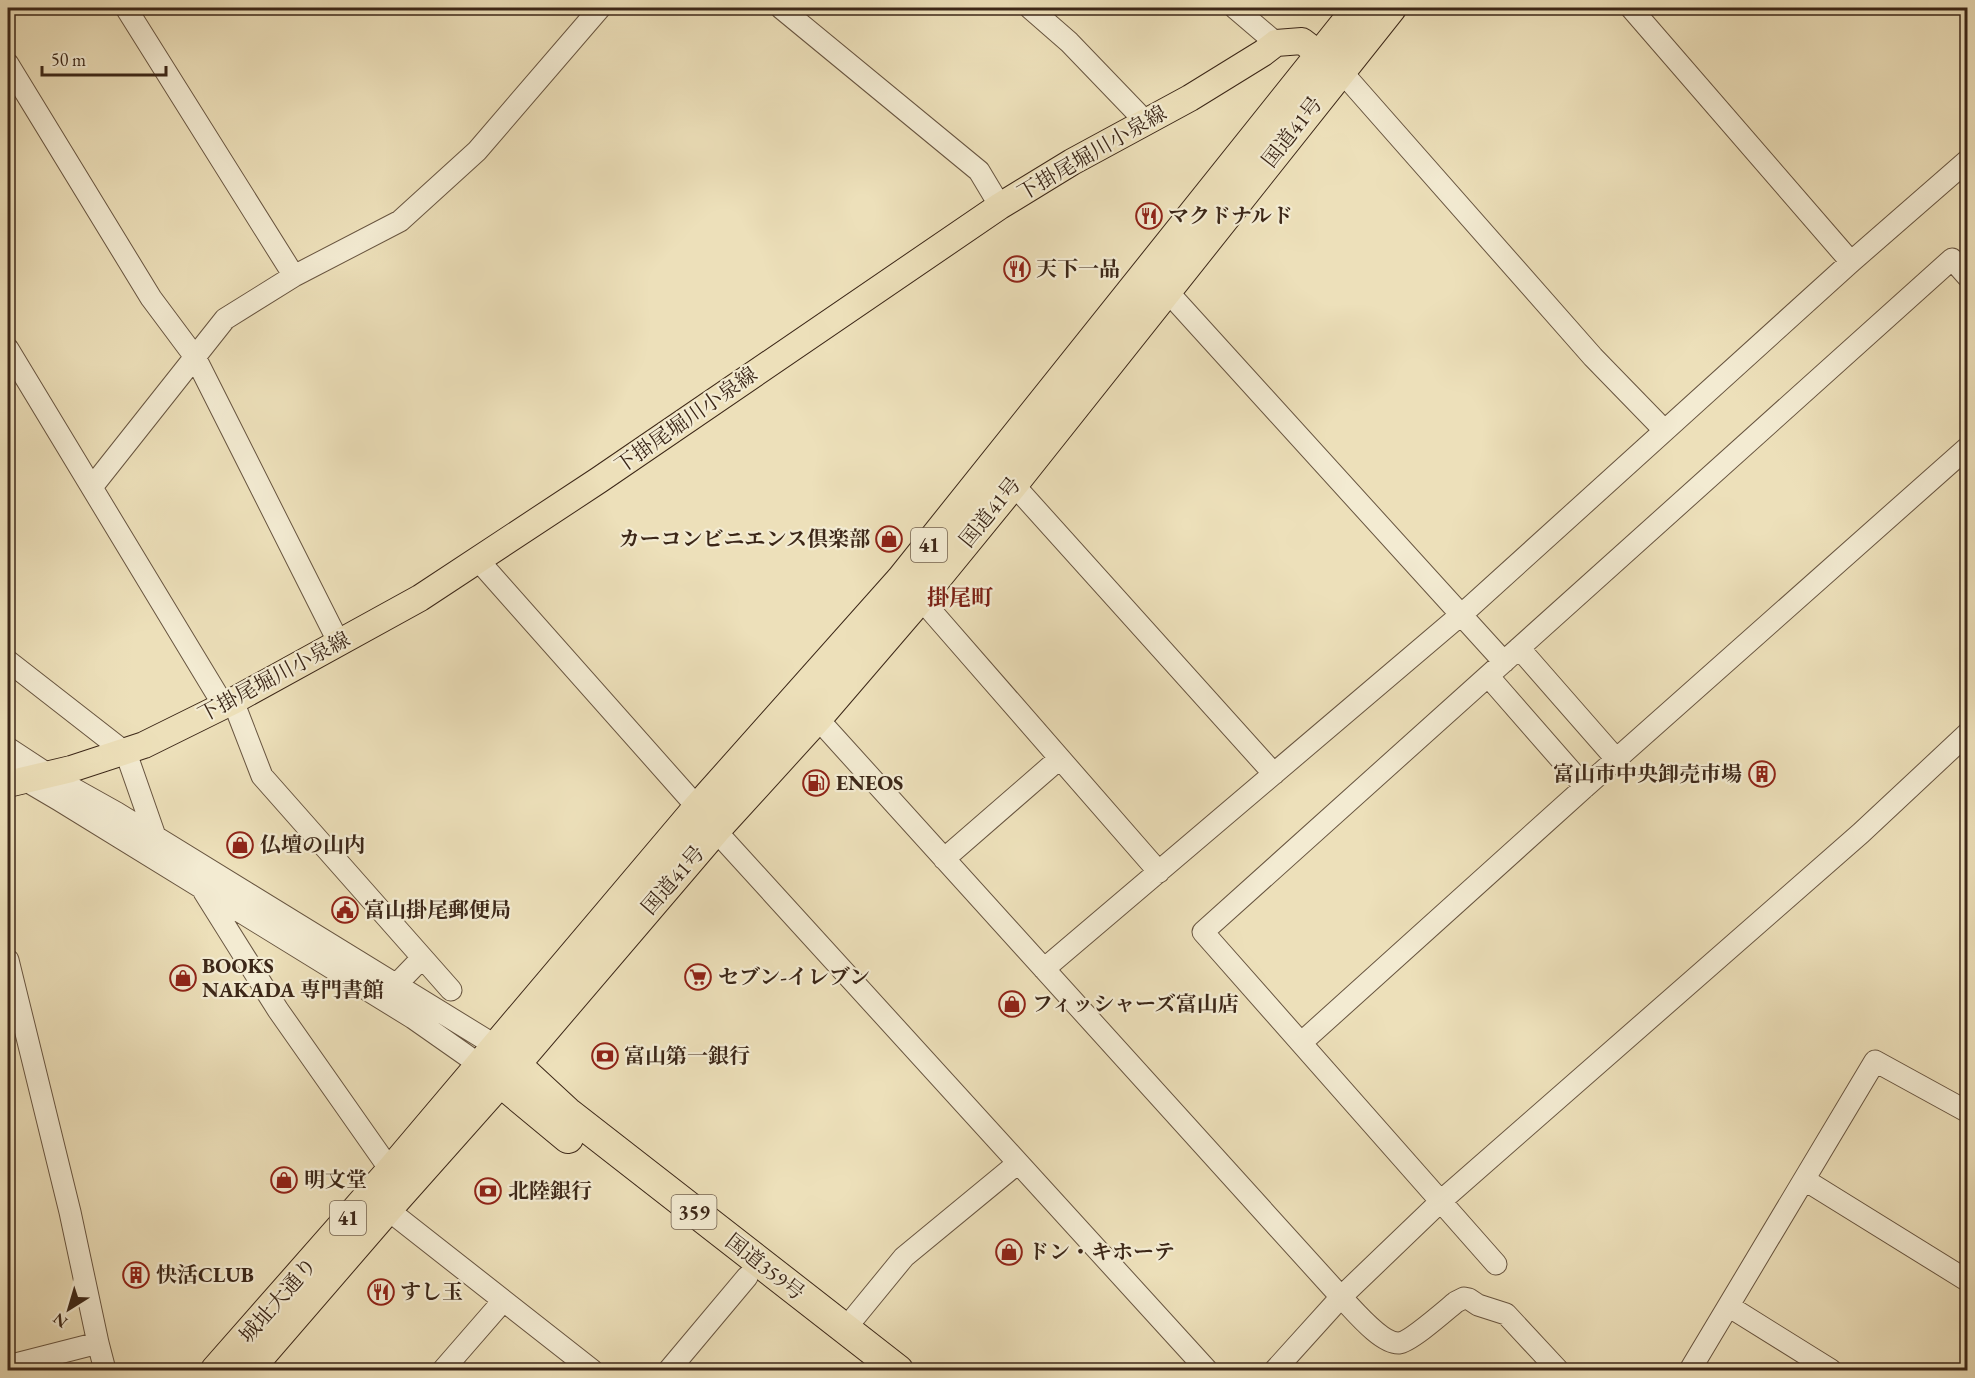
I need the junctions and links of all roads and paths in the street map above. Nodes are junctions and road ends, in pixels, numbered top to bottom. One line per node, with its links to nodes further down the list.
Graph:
1 (126, 8): 16 (street)
2 (600, 8): 16 (street)
3 (781, 8): 14 (street)
4 (1030, 8): 12 (street)
5 (1235, 8): 9 (street)
6 (1358, 8): 10 (highway, 国道41号 / 41)
7 (1391, 8): 10 (highway, 国道41号 / 41)
8 (1631, 8): 15 (street)
9 (1276, 43): 10 (main road); 12 (main road, 下掛尾堀川小泉線)
10 (1331, 63): 18 (highway, 国道41号 / 41); 21 (street)
11 (8, 65): 20 (street)
12 (1145, 121): 14 (main road, 下掛尾堀川小泉線)
13 (1968, 160): 15 (street)
14 (1000, 206): 25 (main road, 下掛尾堀川小泉線)
15 (1851, 262): 21 (street)
16 (294, 276): 20 (street)
17 (1968, 277): 29 (street)
18 (1156, 282): 23 (highway, 国道41号 / 41); 27 (street); 43 (highway, 国道41号 / 41)
19 (8, 349): 24 (street)
20 (195, 357): 24 (street); 28 (street)
21 (1664, 430): 27 (street)
22 (1968, 447): 38 (street)
23 (1013, 484): 26 (highway, 国道41号 / 41); 40 (street)
24 (92, 487): 32 (street)
25 (478, 560): 28 (main road, 下掛尾堀川小泉線); 43 (street)
26 (920, 598): 33 (highway, 国道41号 / 41); 37 (street)
27 (1462, 613): 29 (street); 40 (street)
28 (339, 643): 32 (main road, 下掛尾堀川小泉線)
29 (1512, 655): 31 (street); 38 (street)
30 (8, 661): 36 (street)
31 (1488, 676): 42 (street); 53 (street)
32 (229, 703): 36 (main road, 下掛尾堀川小泉線); 48 (street)
33 (817, 718): 43 (highway, 国道41号 / 41); 45 (street)
34 (1968, 733): 59 (street)
35 (8, 748): 39 (street)
36 (126, 753): 39 (main road, 下掛尾堀川小泉線); 44 (street)
37 (1059, 759): 45 (street); 46 (street)
38 (1617, 760): 42 (street)
39 (49, 774): 41 (main road, 下掛尾堀川小泉線); 44 (street)
40 (1274, 774): 46 (street)
41 (12, 778): 47 (street)
42 (1585, 787): 53 (street)
43 (707, 819): 54 (highway, 国道41号 / 41); 56 (street)
44 (155, 836): 51 (street)
45 (944, 858): 50 (street)
46 (1159, 872): 50 (street)
47 (202, 889): 54 (street); 57 (street)
48 (422, 958): 51 (street); 52 (street)
49 (8, 960): 68 (street)
50 (1044, 969): 64 (street)
51 (396, 985): 54 (street)
52 (451, 990)
53 (1301, 1043): 59 (street)
54 (498, 1064): 57 (highway, 城址大通り / 41); 60 (highway, 城址大通り / 41); 62 (highway, 国道359号 / 359); 67 (highway, 国道359号 / 359)
55 (1968, 1112): 58 (street)
56 (1018, 1163): 67 (street); 78 (street)
57 (391, 1171): 72 (highway, 城址大通り / 41)
58 (1805, 1180): 63 (street); 66 (street)
59 (1441, 1201): 61 (street); 64 (street)
60 (387, 1209): 65 (street); 73 (highway, 城址大通り / 41)
61 (1496, 1264)
62 (747, 1277): 75 (street); 76 (highway, 国道359号 / 359)
63 (1968, 1281)
64 (1341, 1297): 79 (street); 80 (street)
65 (503, 1301): 70 (street); 74 (street)
66 (1730, 1306): 81 (street); 82 (street)
67 (845, 1329): 77 (highway, 国道359号 / 359)
68 (98, 1343): 69 (street); 71 (street)
69 (8, 1366)
70 (586, 1369)
71 (105, 1371)
72 (216, 1371)
73 (248, 1371)
74 (443, 1371)
75 (669, 1371)
76 (865, 1371)
77 (898, 1371)
78 (1207, 1371)
79 (1275, 1371)
80 (1558, 1371)
81 (1690, 1371)
82 (1831, 1371)

